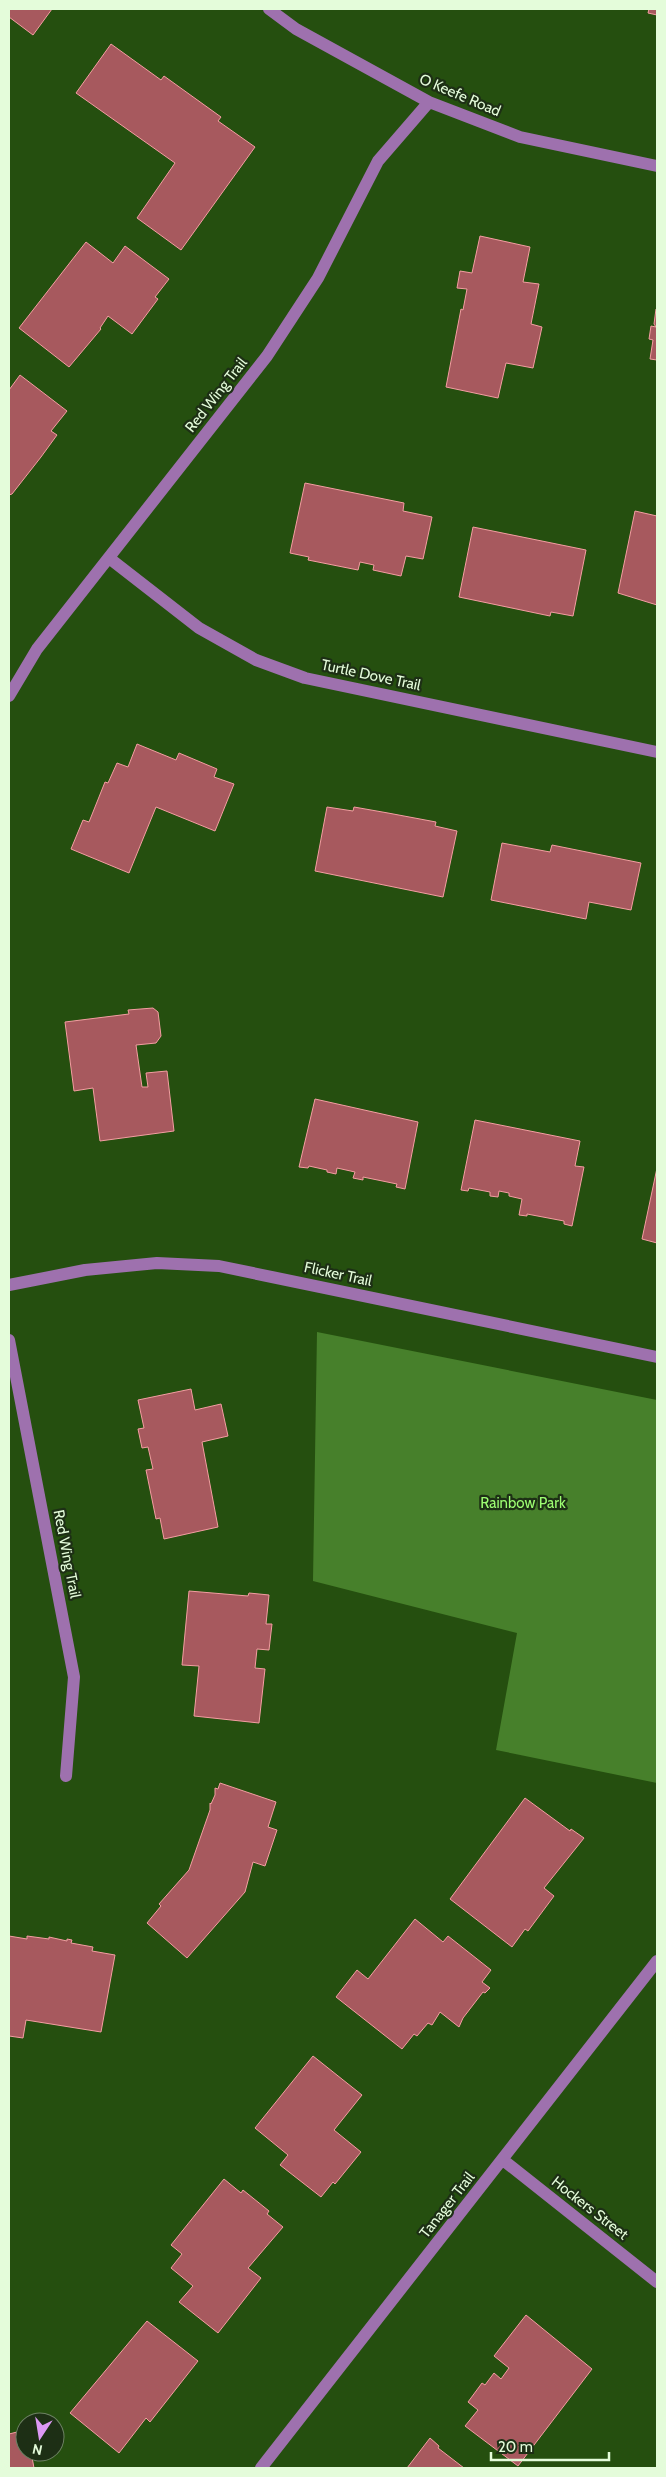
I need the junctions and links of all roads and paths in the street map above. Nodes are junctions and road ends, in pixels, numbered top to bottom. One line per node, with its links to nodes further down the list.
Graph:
1 (269, 9): 2 (street, O Keefe Road)
2 (429, 102): 3 (street, O Keefe Road); 4 (street, Red Wing Trail)
3 (657, 166)
4 (109, 558): 5 (street, Red Wing Trail); 6 (street, Turtle Dove Trail)
5 (9, 696)
6 (657, 752)
7 (9, 1285): 9 (street, Flicker Trail)
8 (9, 1340): 10 (street, Red Wing Trail)
9 (657, 1357)
10 (66, 1776)
11 (657, 1961): 12 (street, Tanager Trail)
12 (503, 2160): 13 (street, Hockers Street); 14 (street, Tanager Trail)
13 (657, 2282)
14 (261, 2468)

